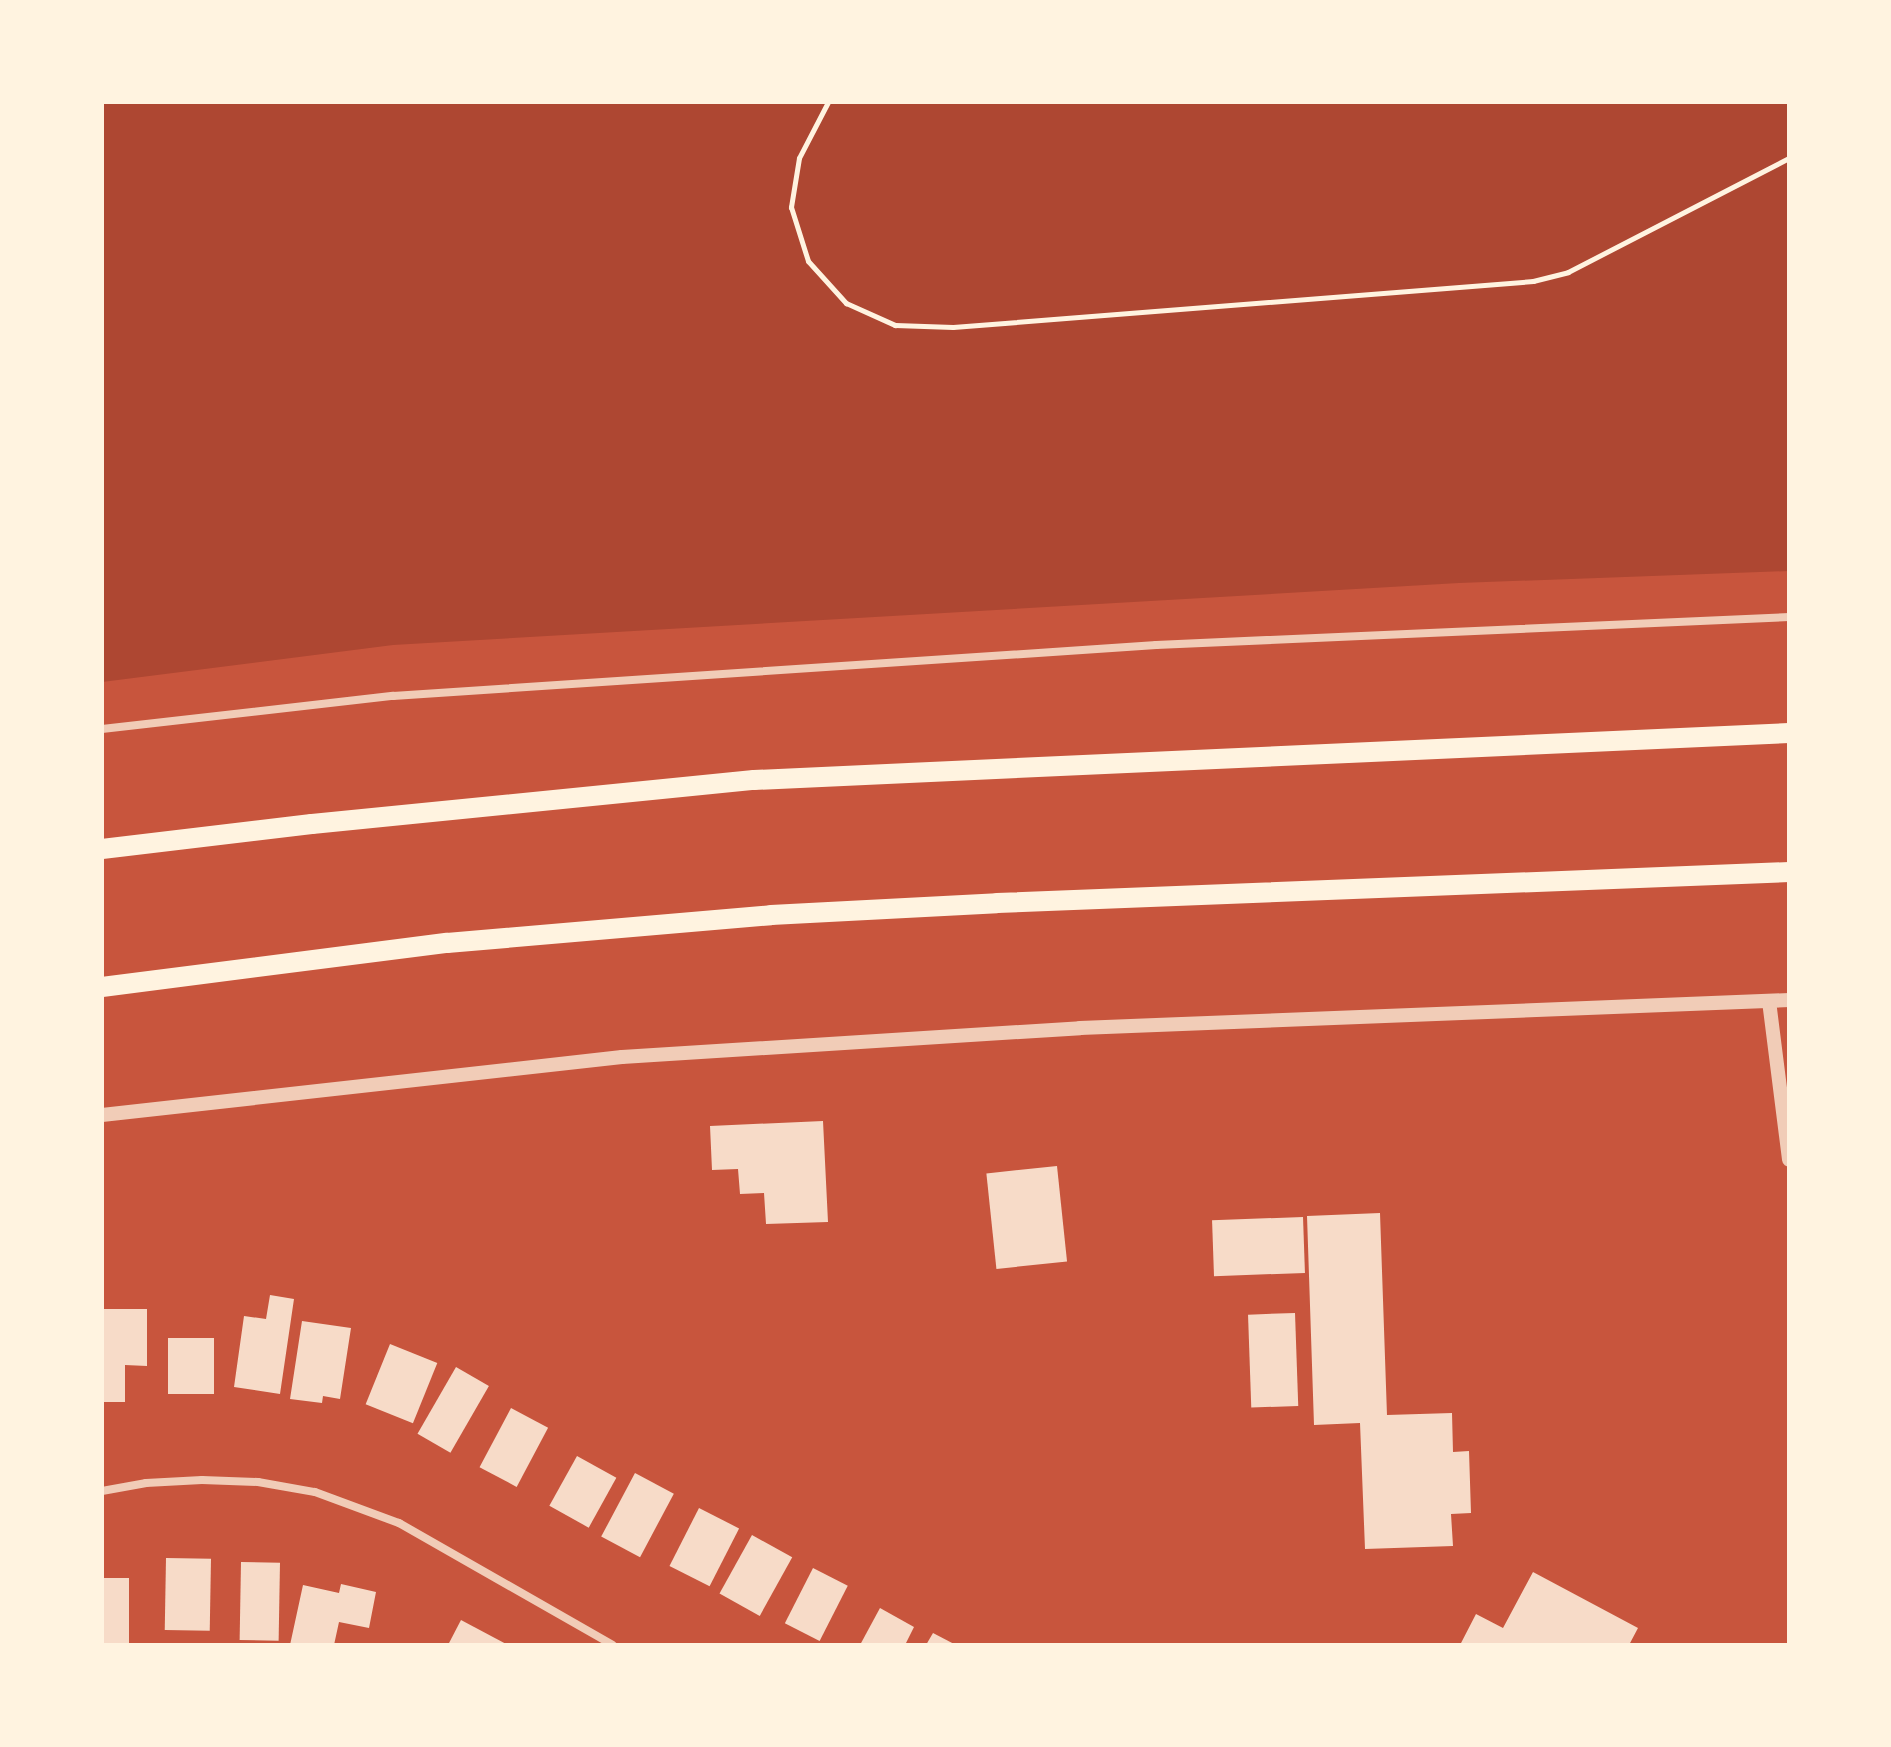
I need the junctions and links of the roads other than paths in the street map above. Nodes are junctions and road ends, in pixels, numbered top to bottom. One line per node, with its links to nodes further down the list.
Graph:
1 (1789, 617): 2 (street)
2 (102, 729)
3 (1789, 733): 4 (main road)
4 (102, 849)
5 (1789, 872): 6 (main road)
6 (102, 987)
7 (1789, 1000): 8 (street)
8 (1769, 1001): 9 (street); 10 (street)
9 (102, 1115)
10 (1789, 1160)
11 (102, 1491): 12 (street)
12 (613, 1645)

